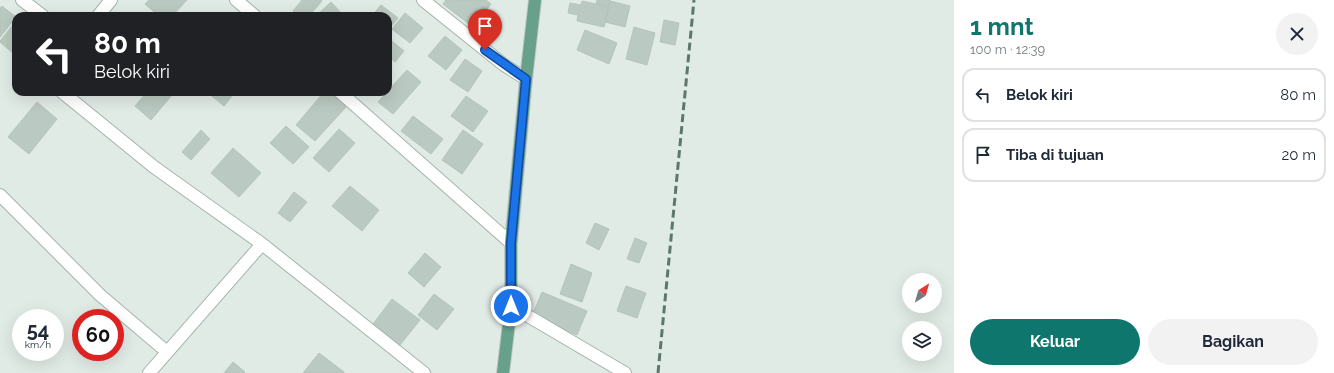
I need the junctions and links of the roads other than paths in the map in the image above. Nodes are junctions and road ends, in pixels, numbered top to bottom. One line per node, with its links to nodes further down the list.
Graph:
1 (22, 0): 6 (street)
2 (111, 0): 7 (street)
3 (236, 0): 8 (street)
4 (423, 0): 9 (street)
5 (535, 0): 9 (main road)
6 (38, 12)
7 (101, 12)
8 (250, 12)
9 (526, 79): 13 (main road)
10 (67, 96): 14 (street)
11 (345, 96): 13 (street)
12 (0, 195): 16 (street)
13 (511, 243): 15 (main road)
14 (262, 244): 16 (street); 18 (street)
15 (511, 306): 19 (main road); 20 (street)
16 (167, 352): 17 (street)
17 (149, 373)
18 (424, 373)
19 (503, 373)
20 (624, 373)

